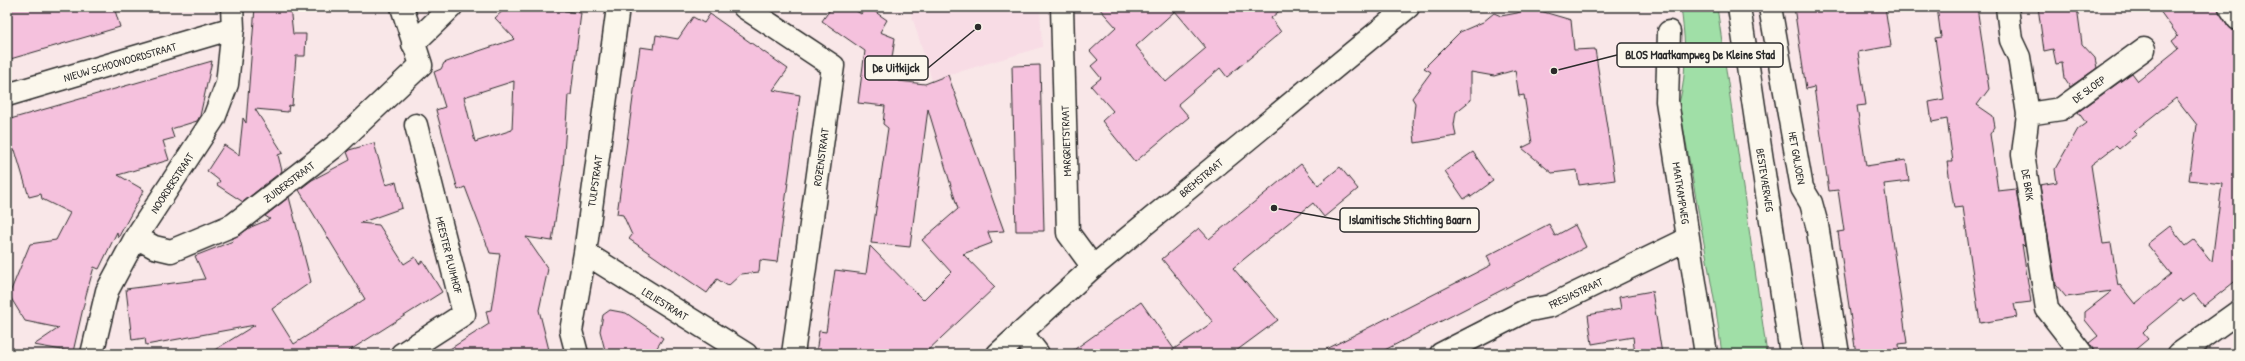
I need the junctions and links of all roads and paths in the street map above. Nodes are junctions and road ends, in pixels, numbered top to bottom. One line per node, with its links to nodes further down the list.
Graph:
1 (232, 7): 13 (street, NOORDERSTRAAT)
2 (402, 7): 15 (street)
3 (451, 7): 15 (street)
4 (618, 7): 22 (street, TULPSTRAAT)
5 (744, 7): 30 (street, ROZENSTRAAT)
6 (1062, 7): 23 (street, MARGRIETSTRAAT)
7 (1408, 7): 23 (street, BREMSTRAAT)
8 (1739, 7): 35 (street, BESTEVAERWEG)
9 (1770, 7): 36 (street, HET GALJOEN)
10 (2007, 7): 18 (street, DE BRIK)
11 (2230, 7): 12 (street)
12 (2238, 19)
13 (233, 28): 17 (street, NIEUW SCHOONOORDSTRAAT); 20 (street, NOORDERSTRAAT)
14 (1669, 32): 21 (street, MAATKAMPWEG)
15 (413, 44): 20 (street, ZUIDERSTRAAT)
16 (2144, 49): 18 (street, DE SLOEP)
17 (7, 95)
18 (2028, 114): 37 (street, DE BRIK)
19 (416, 125): 27 (street, MEESTER PLUIMHOF)
20 (136, 236): 26 (street, NOORDERSTRAAT)
21 (1688, 238): 33 (street, FRESIASTRAAT); 34 (street, MAATKAMPWEG)
22 (585, 253): 28 (street, TULPSTRAAT); 29 (street, LELIESTRAAT)
23 (1093, 267): 25 (street, BREMSTRAAT)
24 (2238, 312): 38 (street)
25 (1021, 332): 31 (street, BREMSTRAAT); 32 (street)
26 (92, 354)
27 (402, 354)
28 (577, 354)
29 (746, 354)
30 (793, 354)
31 (998, 354)
32 (1038, 354)
33 (1441, 354)
34 (1706, 354)
35 (1791, 354)
36 (1838, 354)
37 (2082, 354)
38 (2179, 354)

